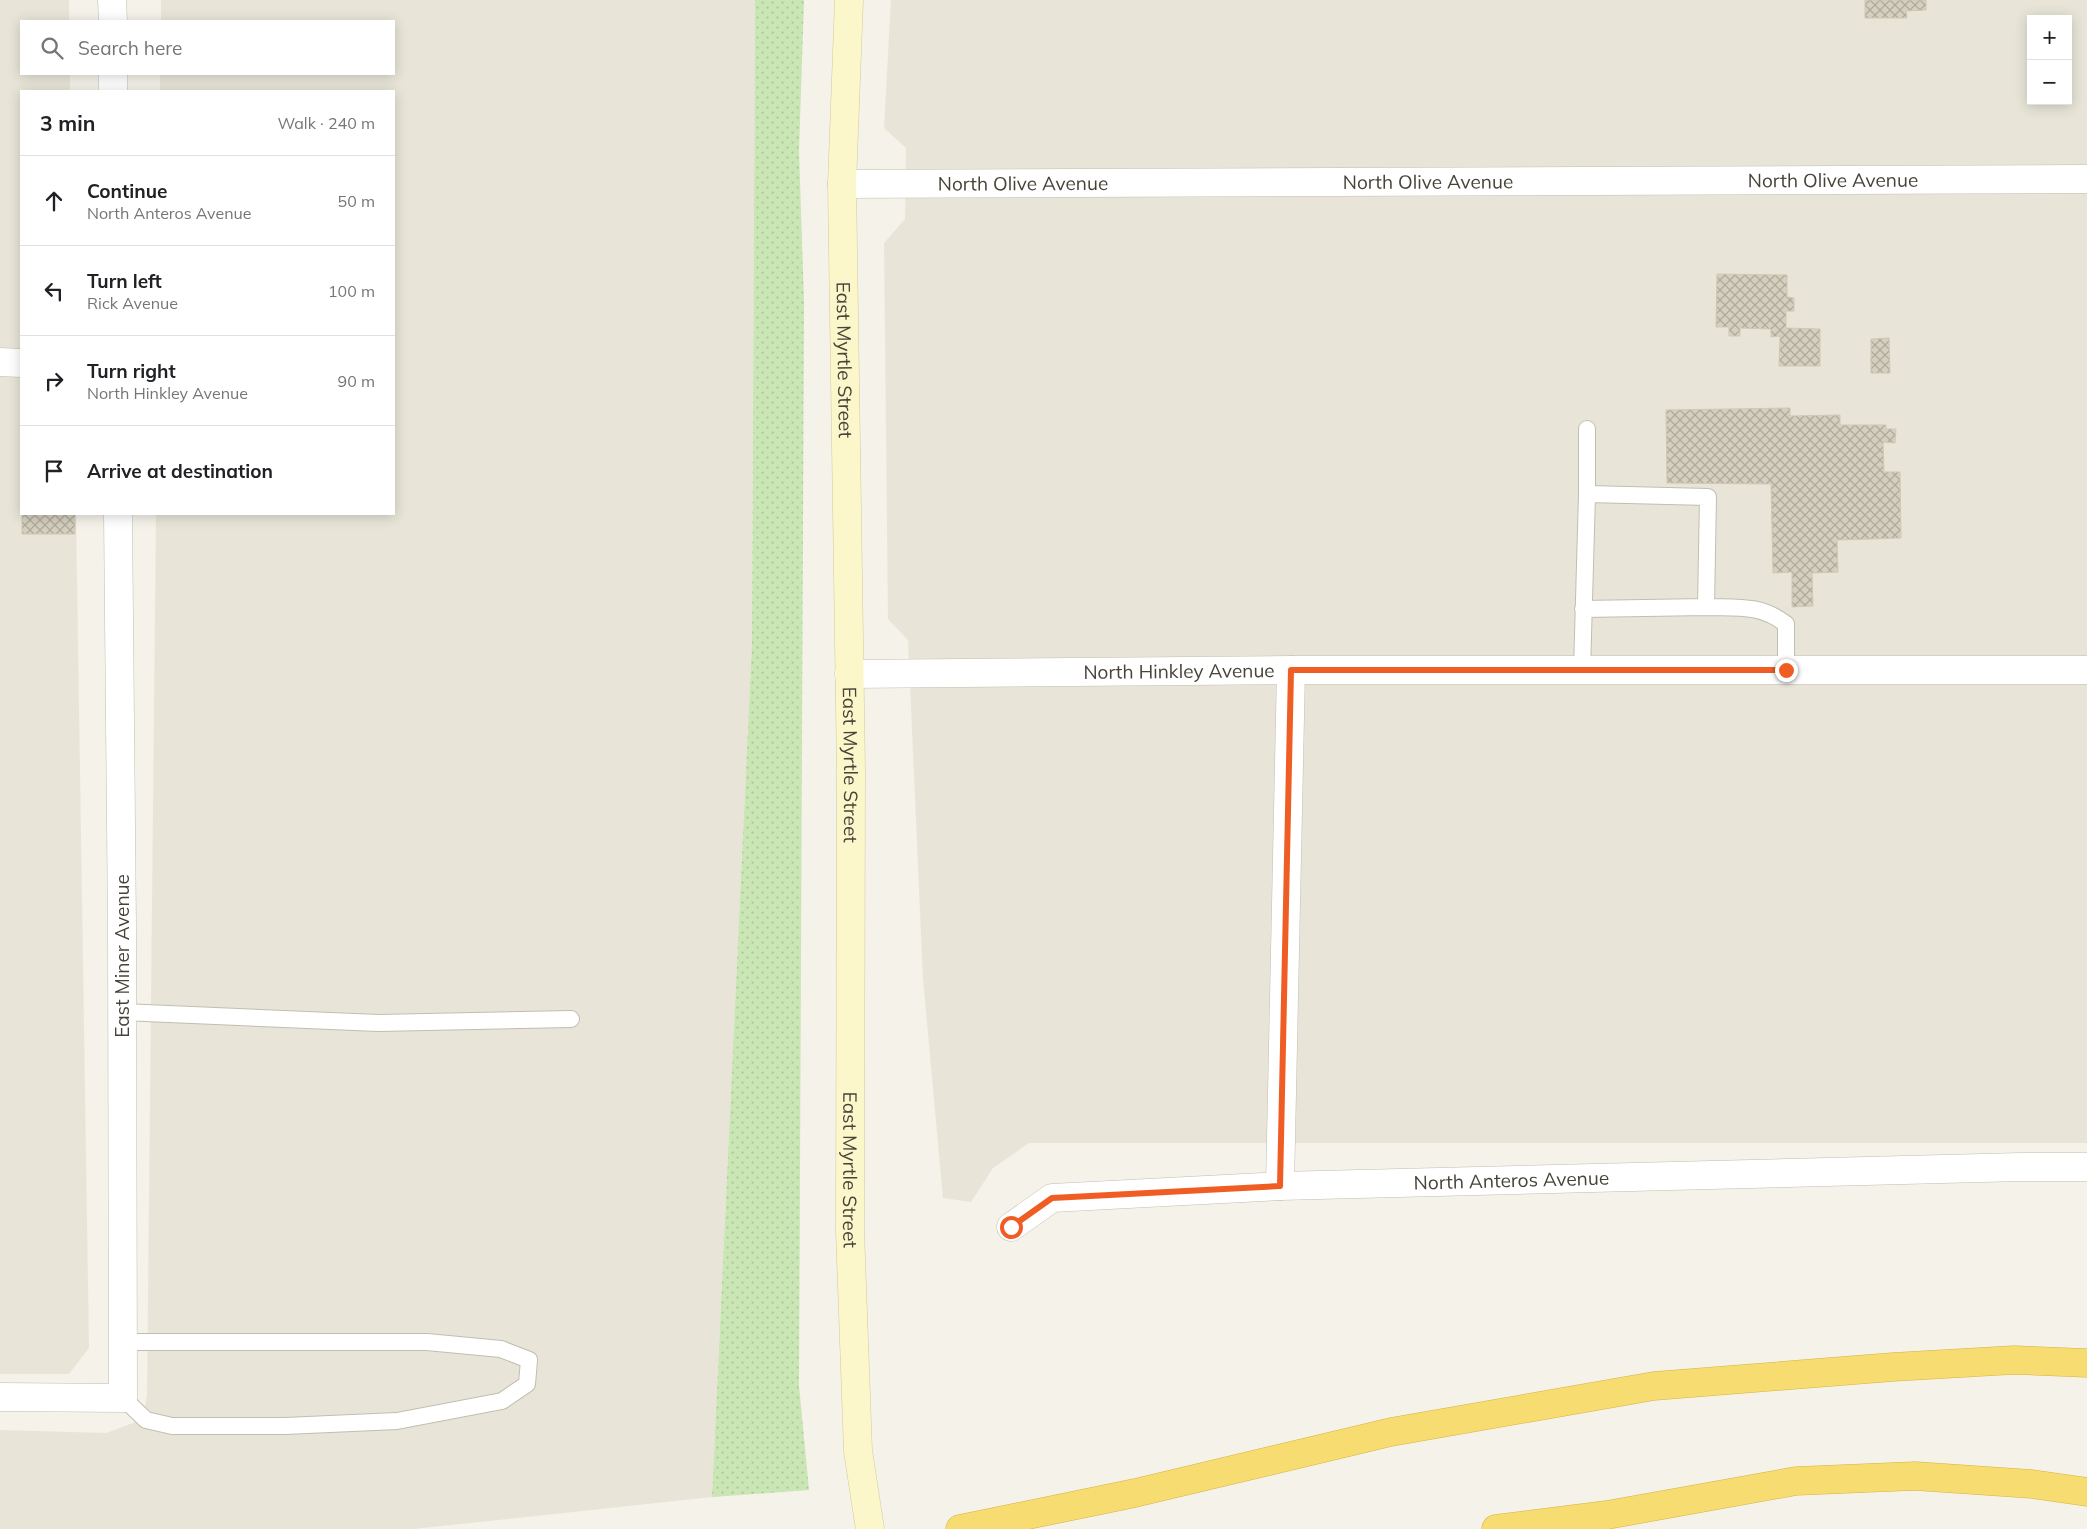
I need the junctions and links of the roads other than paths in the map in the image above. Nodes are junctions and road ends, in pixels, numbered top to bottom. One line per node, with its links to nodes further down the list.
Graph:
1 (112, 0): 3 (street)
2 (849, 0): 7 (street, East Myrtle Street)
3 (113, 20)
4 (113, 75): 5 (street)
5 (113, 90)
6 (2087, 179): 7 (street, North Olive Avenue)
7 (842, 184): 19 (street, East Myrtle Street)
8 (0, 362): 9 (street)
9 (20, 362)
10 (1587, 429): 11 (lane)
11 (1587, 494): 13 (lane); 14 (lane)
12 (118, 515): 20 (street, East Miner Avenue)
13 (1706, 607): 14 (lane); 16 (lane)
14 (1583, 609): 18 (lane)
15 (1291, 670): 18 (street, North Hinkley Avenue); 19 (street, North Hinkley Avenue); 23 (street)
16 (1786, 670): 17 (street, North Hinkley Avenue); 18 (street, North Hinkley Avenue)
17 (2087, 670)
18 (1582, 671)
19 (849, 674): 30 (street, East Myrtle Street)
20 (122, 1012): 21 (lane); 25 (street, East Miner Avenue)
21 (571, 1019)
22 (2087, 1168): 23 (street, North Anteros Avenue)
23 (1280, 1186): 24 (street, North Anteros Avenue)
24 (1011, 1227)
25 (123, 1342): 28 (street, East Miner Avenue); 28 (lane)
26 (2087, 1362): 31 (highway)
27 (0, 1396): 28 (street)
28 (123, 1398)
29 (2087, 1492): 32 (highway)
30 (870, 1529)
31 (960, 1529)
32 (1496, 1529)

